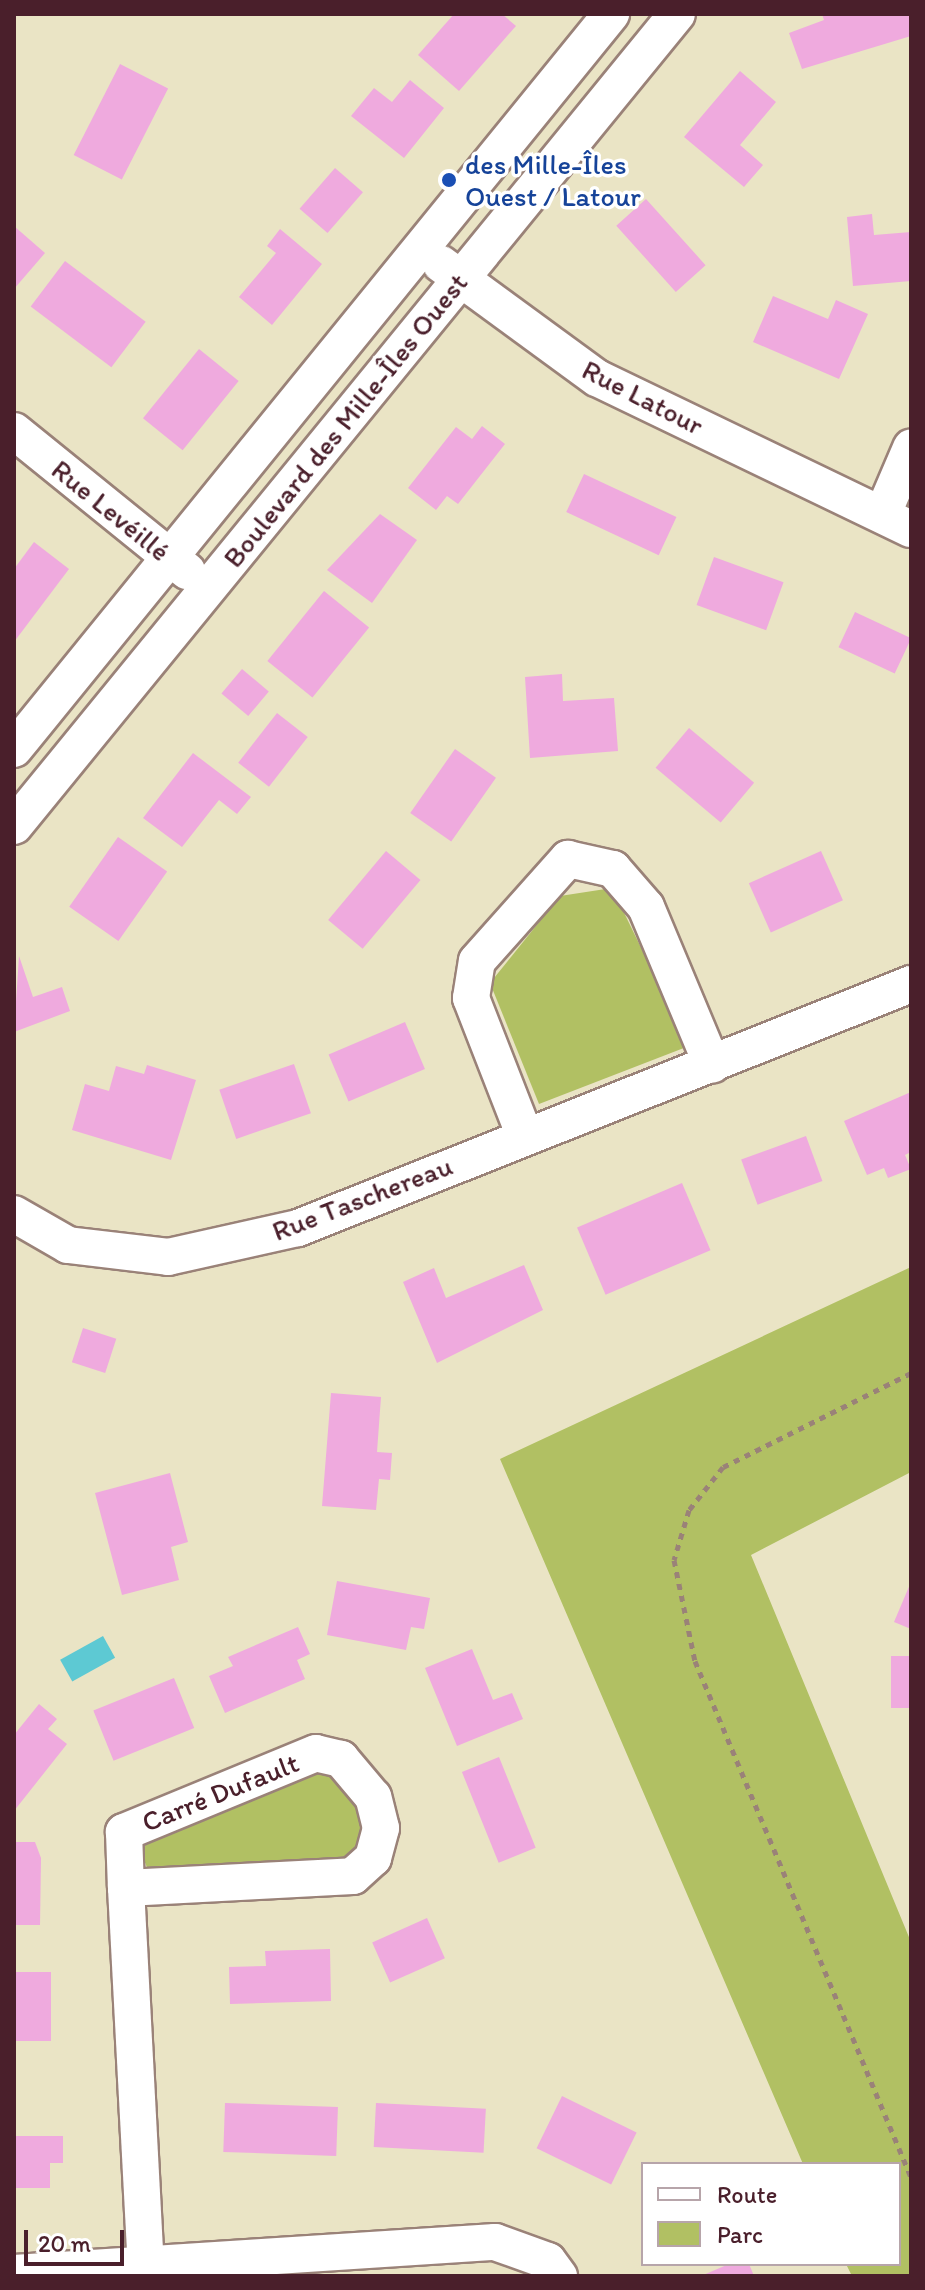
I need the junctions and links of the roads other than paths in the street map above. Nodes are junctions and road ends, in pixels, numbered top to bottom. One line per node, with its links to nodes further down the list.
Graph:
1 (611, 14): 3 (street, Boulevard des Mille-Îles Ouest)
2 (677, 14): 4 (street, Boulevard des Mille-Îles Ouest)
3 (422, 248): 4 (street, Rue Latour); 8 (street, Boulevard des Mille-Îles Ouest)
4 (460, 279): 7 (street, Rue Latour); 9 (street, Boulevard des Mille-Îles Ouest)
5 (14, 431): 8 (street, Rue Levéillé)
6 (911, 448): 7 (street, Rue Latour)
7 (898, 520)
8 (170, 557): 9 (street, Rue Levéillé); 10 (street, Boulevard des Mille-Îles Ouest)
9 (208, 588): 11 (street, Boulevard des Mille-Îles Ouest)
10 (14, 749)
11 (14, 826)
12 (911, 984): 13 (street, Rue Taschereau)
13 (712, 1065): 14 (street, Rue Taschereau); 14 (street)
14 (524, 1134): 15 (street, Rue Taschereau)
15 (14, 1214)
16 (126, 1888): 16 (street, Carré Dufault); 17 (street, Carré Dufault)
17 (146, 2264): 18 (street); 19 (street)
18 (14, 2273)
19 (559, 2276)

